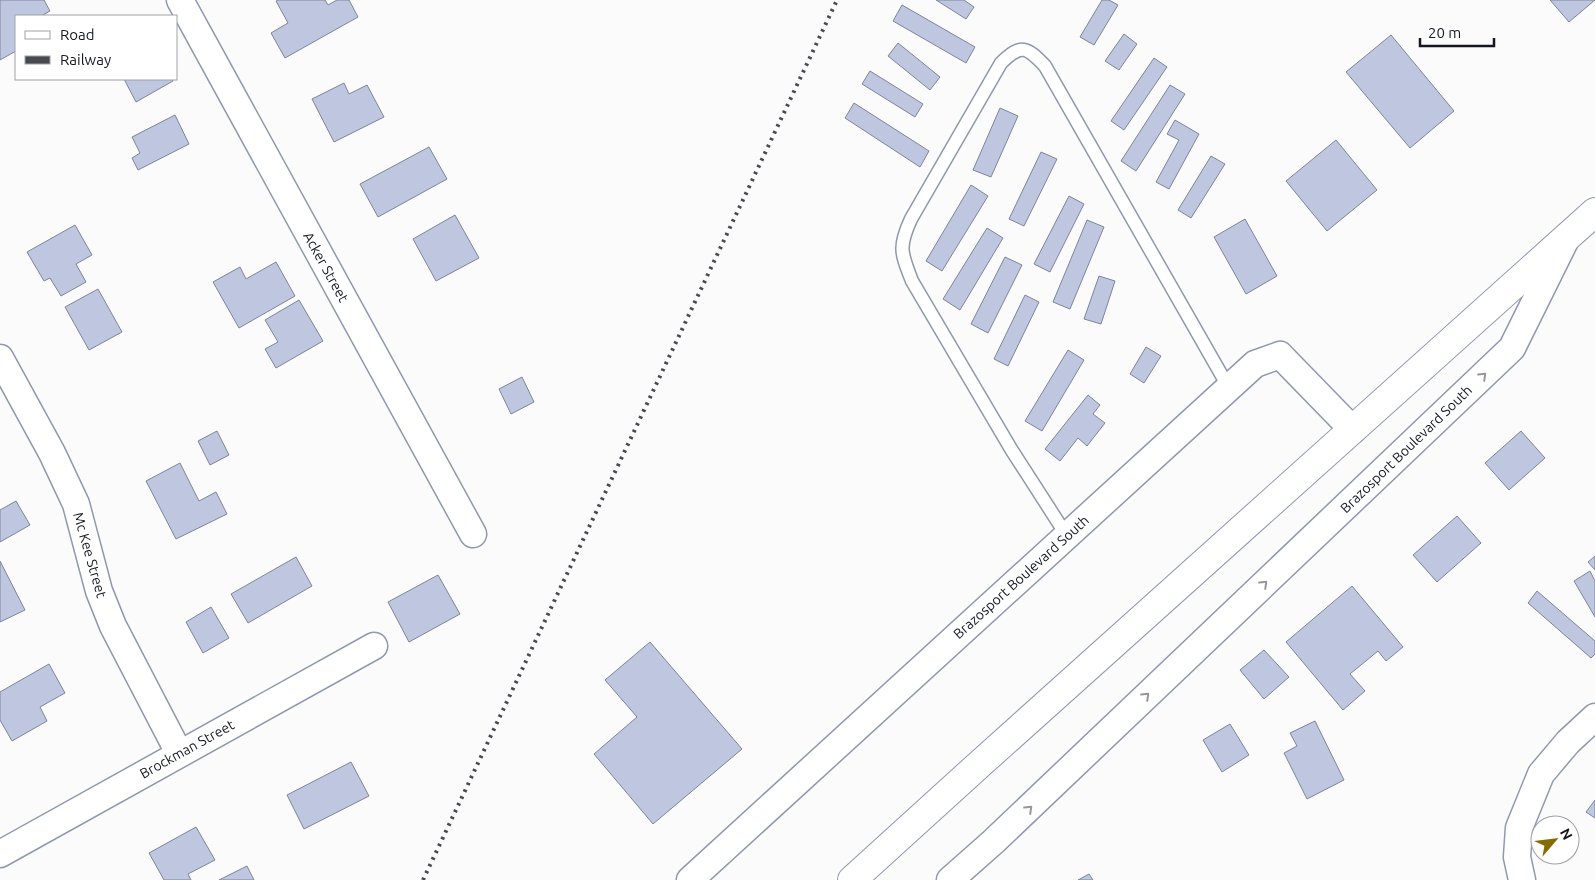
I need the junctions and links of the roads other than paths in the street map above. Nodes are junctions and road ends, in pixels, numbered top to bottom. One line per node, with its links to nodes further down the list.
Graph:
1 (180, 0): 7 (street, Acker Street)
2 (1595, 212): 3 (main road, Brazosport Boulevard South)
3 (1566, 239): 6 (main road, Brazosport Boulevard South); 15 (street, Brazosport Boulevard South, one-way to 3)
4 (0, 358): 11 (street, Mc Kee Street)
5 (1229, 388): 6 (street, Brazosport Boulevard South); 8 (street, Brazosport Boulevard South); 8 (lane)
6 (1354, 430): 14 (main road, Brazosport Boulevard South)
7 (473, 534)
8 (1067, 536): 13 (street, Brazosport Boulevard South)
9 (374, 646): 11 (street, Brockman Street)
10 (1595, 717): 16 (street)
11 (179, 753): 12 (street, Brockman Street)
12 (0, 854)
13 (690, 880)
14 (852, 880)
15 (950, 880)
16 (1522, 880)

